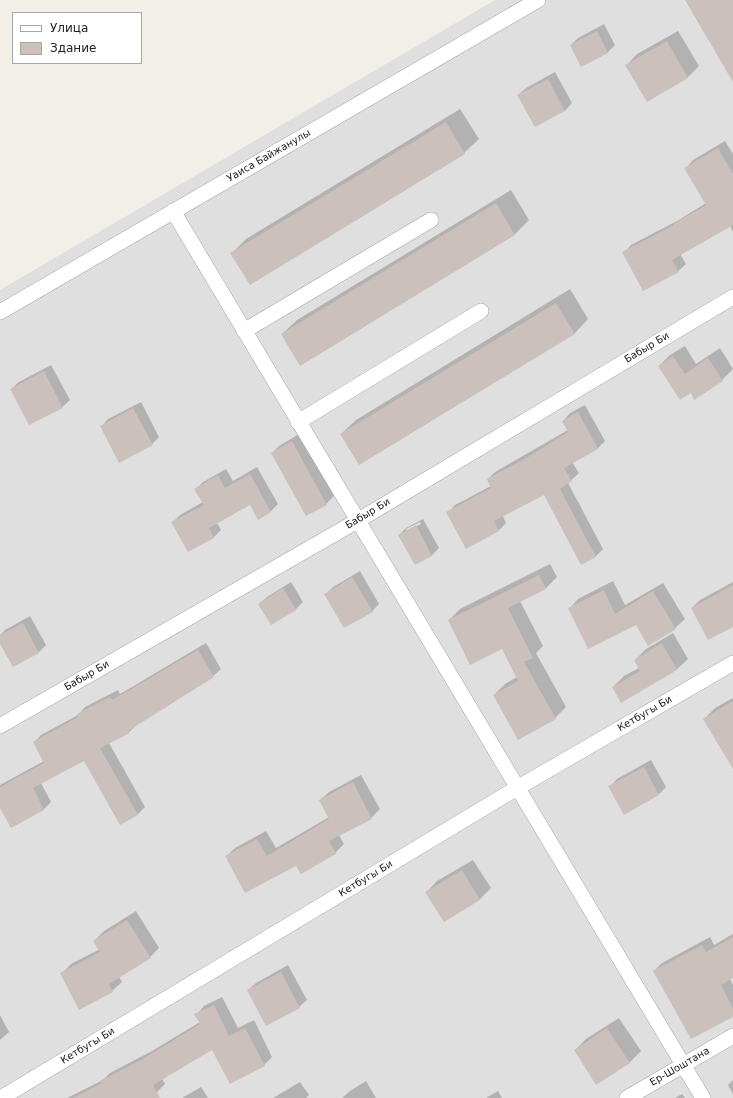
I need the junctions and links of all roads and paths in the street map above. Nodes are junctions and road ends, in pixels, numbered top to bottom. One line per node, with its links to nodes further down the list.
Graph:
1 (538, 0): 2 (street, Уаиса Байжанулы)
2 (173, 211): 6 (street, Уаиса Байжанулы); 7 (street)
3 (431, 220): 7 (street)
4 (733, 297): 9 (street, Бабыр Би)
5 (481, 311): 8 (street)
6 (0, 312)
7 (244, 331): 8 (street)
8 (298, 422): 9 (street)
9 (357, 521): 11 (street, Бабыр Би); 12 (street)
10 (733, 663): 12 (street, Кетбугы Би)
11 (0, 726)
12 (517, 788): 14 (street); 15 (street, Кетбугы Би)
13 (733, 1036): 14 (street, Ер-Шоштана)
14 (684, 1065): 16 (street, Ер-Шоштана); 17 (street)
15 (1, 1098)
16 (627, 1098)
17 (703, 1098)

